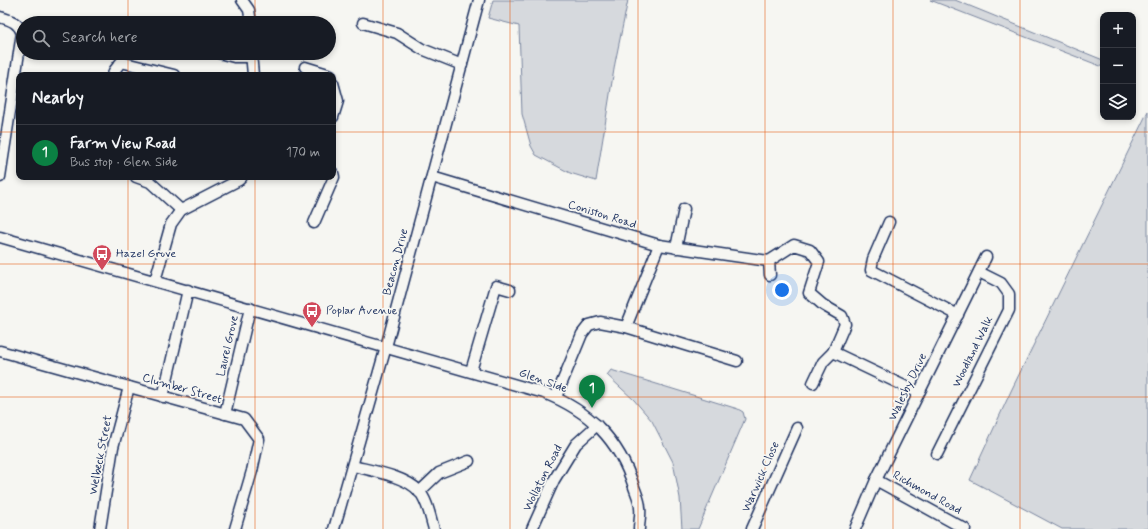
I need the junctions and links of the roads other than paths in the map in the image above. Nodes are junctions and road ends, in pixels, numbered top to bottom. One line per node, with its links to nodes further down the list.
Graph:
1 (242, 0): 3 (street)
2 (479, 0): 9 (street, Beacon Drive)
3 (250, 16)
4 (0, 17): 6 (street)
5 (363, 23): 9 (street)
6 (16, 24)
7 (18, 60): 11 (street)
8 (251, 60): 14 (street)
9 (462, 65): 20 (street, Beacon Drive)
10 (305, 67): 15 (street)
11 (16, 72)
12 (114, 72): 13 (street)
13 (162, 72)
14 (252, 72)
15 (321, 72)
16 (16, 74): 19 (street)
17 (336, 94): 18 (street)
18 (336, 107)
19 (0, 177)
20 (432, 177): 29 (street, Coniston Road); 41 (street, Beacon Drive)
21 (144, 180): 25 (street)
22 (239, 180): 25 (street)
23 (333, 180): 27 (street)
24 (684, 209): 30 (street)
25 (181, 210): 35 (street)
26 (889, 222): 39 (street)
27 (314, 223)
28 (0, 237): 35 (street)
29 (659, 245): 30 (street, Coniston Road); 40 (street)
30 (676, 248): 32 (street, Coniston Road)
31 (986, 257): 33 (street, Walesby Drive)
32 (769, 261): 34 (street); 43 (street)
33 (979, 272): 39 (street, Walesby Drive); 54 (street, Woodland Walk)
34 (770, 275)
35 (155, 281): 36 (street)
36 (188, 290): 38 (street); 49 (street)
37 (510, 290): 45 (street)
38 (250, 308): 41 (street); 51 (street, Laurel Grove)
39 (958, 315): 48 (street, Walesby Drive)
40 (626, 327): 44 (street); 50 (street)
41 (386, 346): 45 (street, Glen Side); 56 (street, Beacon Drive)
42 (0, 351): 47 (street, Clumber Street)
43 (833, 352): 46 (street); 48 (street)
44 (737, 361)
45 (471, 371): 50 (street, Glen Side)
46 (813, 383)
47 (129, 387): 49 (street, Clumber Street); 59 (street, Welbeck Street)
48 (919, 393): 57 (street, Walesby Drive)
49 (163, 397): 51 (street, Clumber Street)
50 (556, 397): 52 (street, Glen Side)
51 (225, 414): 60 (street, Clumber Street)
52 (597, 425): 63 (street, Wollaton Road); 64 (street, Glen Side)
53 (803, 442): 65 (street, Warwick Close)
54 (937, 454)
55 (469, 461): 58 (street)
56 (353, 466): 58 (street); 61 (street, Beacon Drive)
57 (876, 480): 66 (street, Walesby Drive); 67 (street, Richmond Road)
58 (420, 492): 62 (street)
59 (100, 529)
60 (235, 529)
61 (334, 529)
62 (434, 529)
63 (532, 529)
64 (639, 529)
65 (752, 529)
66 (855, 529)
67 (965, 529)

